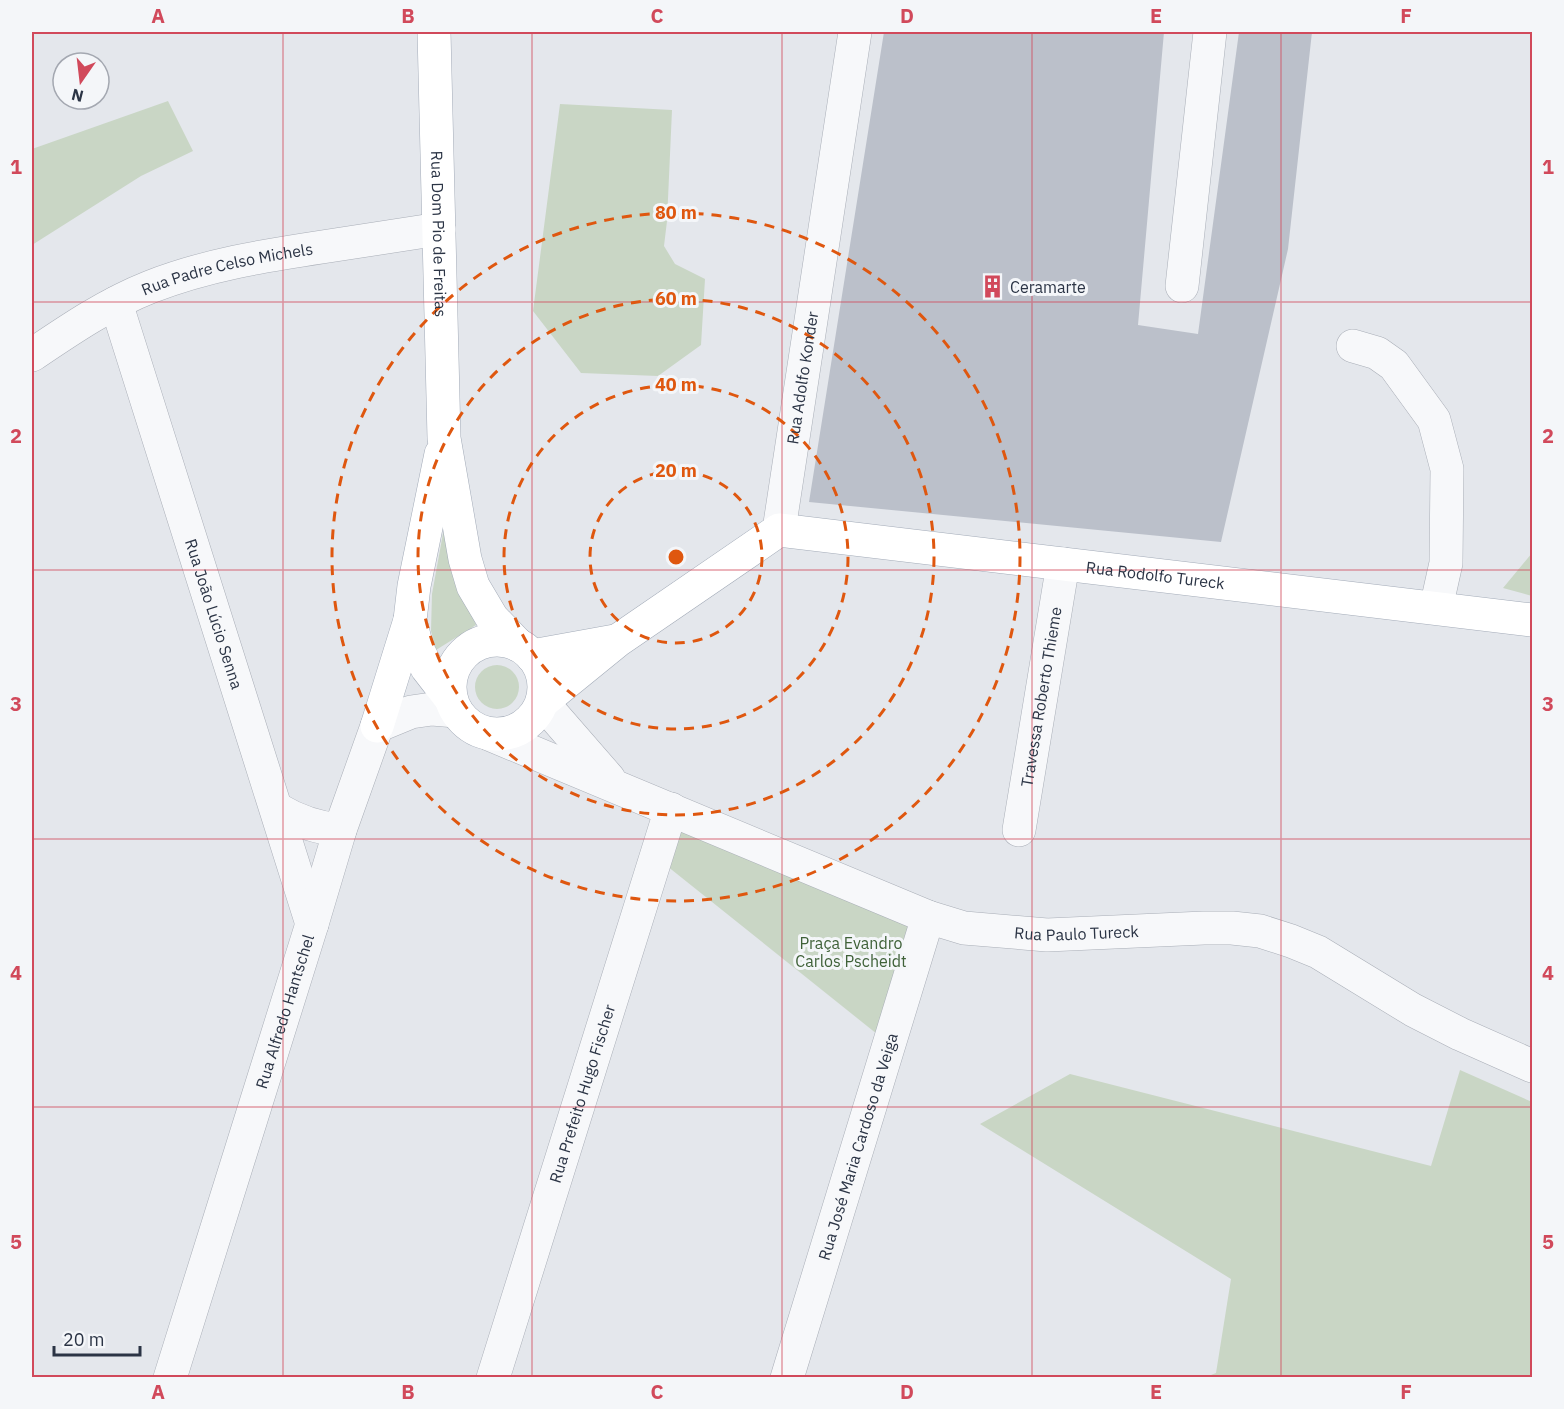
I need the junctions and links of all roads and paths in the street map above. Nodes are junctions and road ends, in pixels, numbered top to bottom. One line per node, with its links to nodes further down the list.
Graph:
1 (434, 32): 4 (main road, Rua Dom Pio de Freitas)
2 (855, 32): 10 (street, Rua Adolfo Konder)
3 (1210, 32): 5 (street)
4 (440, 229): 6 (street, Rua Padre Celso Michels); 9 (main road, Rua Dom Pio de Freitas)
5 (1182, 286)
6 (116, 303): 8 (street, Rua Padre Celso Michels); 22 (street, Rua João Lúcio Senna)
7 (1353, 346): 12 (street)
8 (32, 355)
9 (444, 438): 13 (main road, Rua Dom Pio de Freitas); 16 (main road, Rua Dom Pio de Freitas)
10 (779, 530): 11 (main road, Rua Rodolfo Tureck); 15 (main road)
11 (1063, 564): 12 (main road, Rua Rodolfo Tureck); 25 (street, Travessa Roberto Thieme)
12 (1436, 608): 14 (main road, Rua Rodolfo Tureck)
13 (410, 620): 18 (main road, Rua Dom Pio de Freitas); 19 (main road)
14 (1533, 620)
15 (617, 641): 16 (main road); 17 (main road)
16 (525, 650): 17 (main road); 18 (main road)
17 (542, 702): 20 (main road); 21 (street, Rua Paulo Tureck)
18 (454, 705): 19 (street); 20 (main road)
19 (377, 726): 24 (street, Rua Alfredo Hantschel)
20 (489, 734): 21 (street, Rua Paulo Tureck)
21 (614, 785): 23 (street, Rua Paulo Tureck)
22 (277, 809): 24 (street); 27 (street, Rua João Lúcio Senna)
23 (671, 809): 26 (street, Rua Paulo Tureck); 30 (street, Rua Prefeito Hugo Fischer)
24 (340, 830): 27 (street, Rua Alfredo Hantschel)
25 (1019, 830)
26 (928, 917): 28 (street, Rua Paulo Tureck); 31 (street, Rua José Maria Cardoso da Veiga)
27 (312, 924): 29 (street, Rua Alfredo Hantschel)
28 (1533, 1066)
29 (170, 1377)
30 (493, 1377)
31 (787, 1377)

